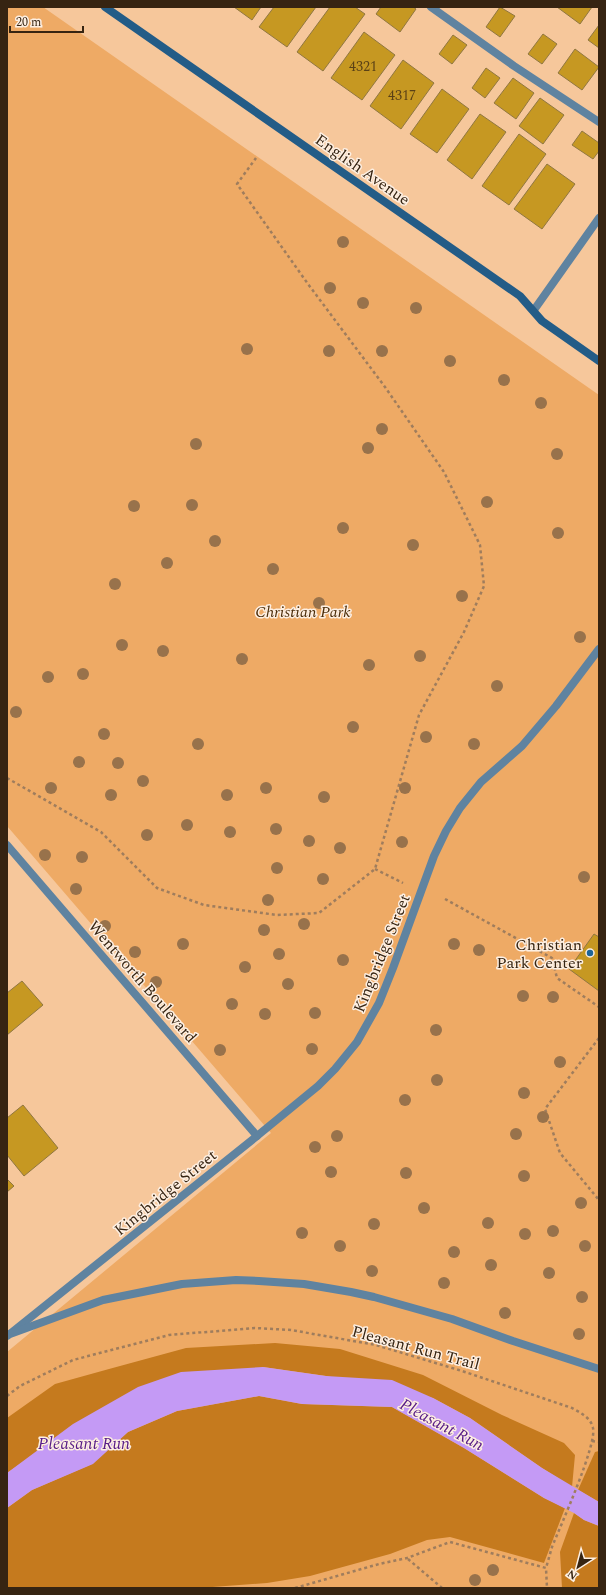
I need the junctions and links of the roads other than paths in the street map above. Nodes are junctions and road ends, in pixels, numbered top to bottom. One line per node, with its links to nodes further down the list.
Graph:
1 (105, 7): 5 (main road, English Avenue)
2 (432, 7): 3 (street)
3 (599, 122)
4 (599, 218): 5 (street)
5 (534, 310): 6 (main road, English Avenue)
6 (599, 361)
7 (599, 649): 9 (street, Kingbridge Street)
8 (7, 845): 9 (street, Wentworth Boulevard)
9 (257, 1136): 10 (street, Kingbridge Street)
10 (8, 1335): 11 (street)
11 (599, 1369)

